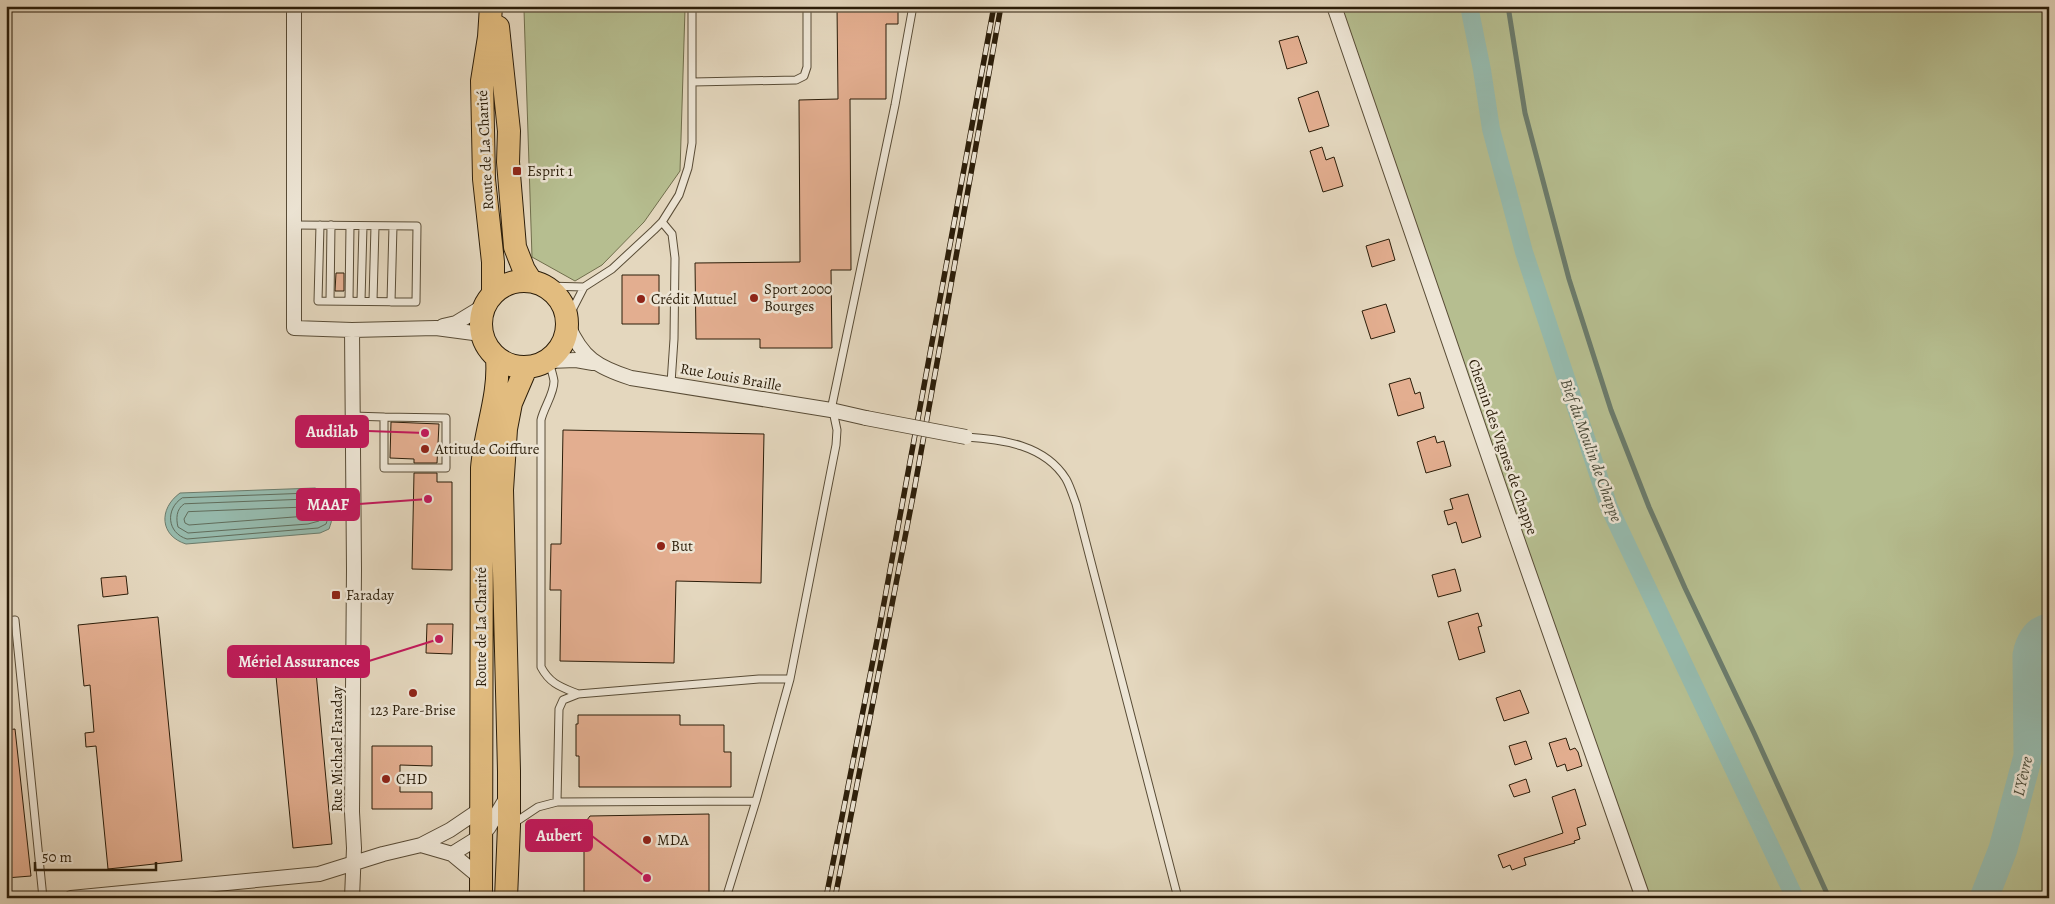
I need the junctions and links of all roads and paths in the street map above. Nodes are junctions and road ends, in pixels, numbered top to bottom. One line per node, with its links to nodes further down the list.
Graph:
1 (294, 6): 10 (street)
2 (491, 6): 19 (main road, Route de La Charité)
3 (495, 6): 17 (main road, Route de La Charité)
4 (692, 6): 8 (lane)
5 (807, 6): 8 (lane)
6 (913, 6): 34 (lane)
7 (1334, 6): 55 (street, Chemin des Vignes de Chappe)
8 (693, 82): 9 (lane)
9 (662, 222): 18 (lane); 33 (lane)
10 (294, 225): 11 (lane); 27 (street)
11 (320, 225): 12 (lane); 20 (lane)
12 (331, 225): 13 (lane); 20 (lane)
13 (350, 226): 14 (lane); 21 (lane)
14 (363, 226): 15 (lane); 22 (lane)
15 (375, 226): 16 (lane); 23 (lane)
16 (393, 226): 24 (lane); 24 (lane)
17 (538, 284): 18 (lane); 19 (main road); 25 (main road)
18 (584, 287): 25 (lane)
19 (488, 300): 26 (street); 28 (main road)
20 (330, 301): 21 (lane)
21 (349, 301): 22 (lane)
22 (361, 301): 23 (lane)
23 (373, 301): 24 (lane)
24 (391, 302)
25 (567, 322): 30 (main road); 31 (street, Rue Louis Braille)
26 (436, 328): 27 (street); 28 (street)
27 (352, 330): 35 (street, Rue Michael Faraday)
28 (481, 334): 29 (main road)
29 (497, 359): 32 (main road); 43 (main road, Route de La Charité)
30 (549, 361): 31 (street, Rue Louis Braille); 32 (main road); 40 (lane)
31 (593, 362): 33 (street, Rue Louis Braille)
32 (526, 368): 43 (main road, Route de La Charité)
33 (671, 383): 34 (street, Rue Louis Braille)
34 (832, 410): 37 (street, Rue Louis Braille, bridge); 39 (lane)
35 (352, 416): 36 (lane); 46 (street, Rue Michael Faraday)
36 (384, 417): 36 (lane)
37 (966, 437): 54 (lane)
38 (6, 621): 48 (lane)
39 (790, 679): 40 (lane); 41 (lane)
40 (578, 694): 42 (lane)
41 (756, 801): 42 (lane); 53 (lane)
42 (557, 802): 43 (lane)
43 (490, 824): 44 (street); 45 (street); 47 (main road, Route de La Charité); 51 (main road); 52 (main road, Route de La Charité)
44 (421, 845): 45 (street); 46 (street)
45 (452, 854): 47 (street)
46 (354, 865): 49 (street); 50 (street, Rue Michael Faraday)
47 (481, 888)
48 (43, 898)
49 (71, 898)
50 (352, 898)
51 (494, 898)
52 (506, 898)
53 (726, 898)
54 (1178, 898)
55 (1643, 898)

